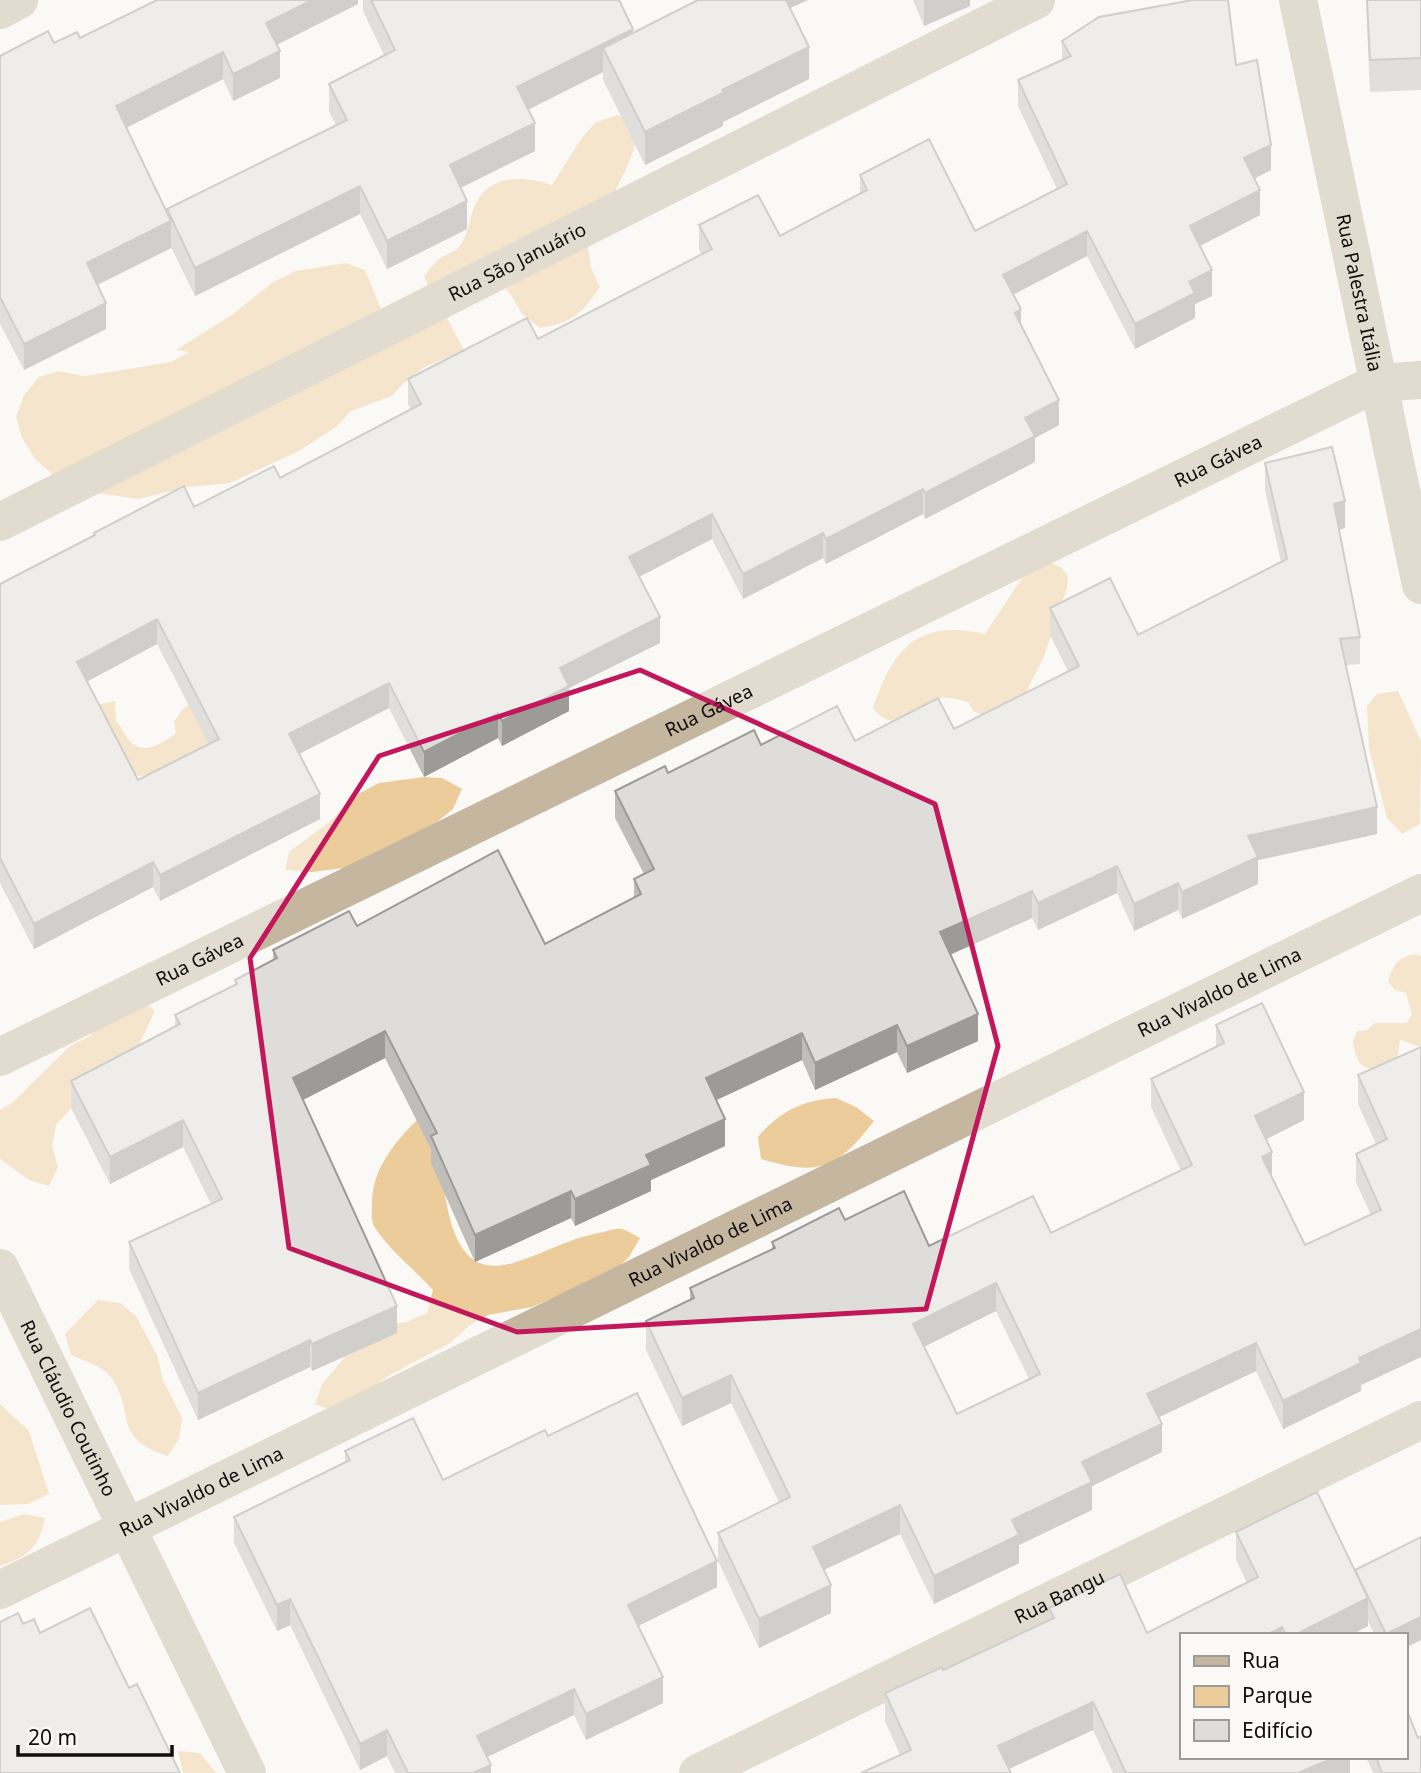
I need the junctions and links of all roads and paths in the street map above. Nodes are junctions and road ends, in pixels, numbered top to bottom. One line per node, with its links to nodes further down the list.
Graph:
1 (19, 0): 4 (street)
2 (1036, 0): 7 (street, Rua São Januário)
3 (1298, 0): 6 (street, Rua Palestra Itália)
4 (0, 10)
5 (1421, 380): 6 (street, Rua Gávea)
6 (1377, 383): 8 (street, Rua Palestra Itália); 10 (street, Rua Gávea)
7 (0, 522)
8 (1421, 586)
9 (1421, 893): 13 (street, Rua Vivaldo de Lima)
10 (0, 1057)
11 (0, 1268): 13 (street, Rua Cláudio Coutinho)
12 (1421, 1420): 16 (street, Rua Bangu)
13 (127, 1528): 14 (street, Rua Vivaldo de Lima); 15 (street, Rua Cláudio Coutinho)
14 (0, 1590)
15 (247, 1773)
16 (698, 1773)

